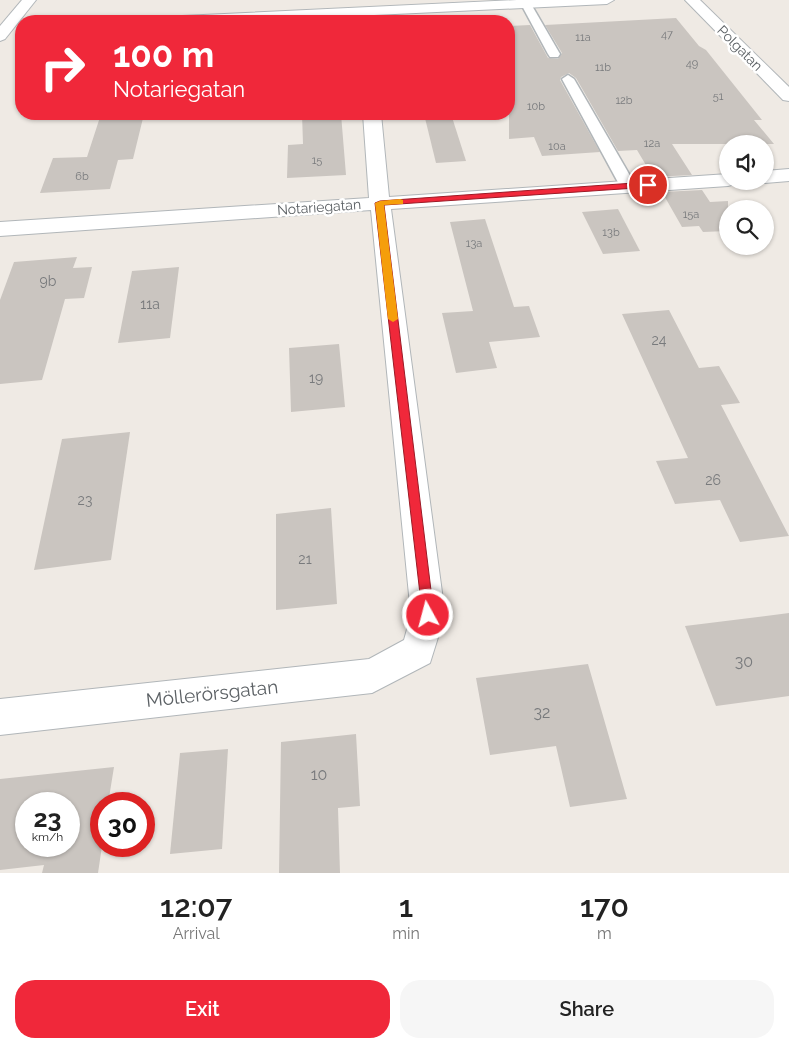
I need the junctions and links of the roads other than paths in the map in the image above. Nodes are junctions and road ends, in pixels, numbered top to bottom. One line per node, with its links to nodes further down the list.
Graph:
1 (29, 0): 6 (street)
2 (607, 0): 4 (street)
3 (692, 0): 13 (street, Polgatan)
4 (526, 4): 5 (street); 11 (lane)
5 (363, 11): 7 (street)
6 (16, 15)
7 (282, 15)
8 (15, 16): 10 (street)
9 (15, 29): 10 (street)
10 (2, 31)
11 (554, 54)
12 (568, 79): 18 (lane)
13 (789, 96)
14 (373, 120): 19 (street)
15 (789, 175): 16 (street)
16 (774, 176)
17 (719, 181): 18 (street, Notariegatan)
18 (628, 186): 19 (street, Notariegatan)
19 (380, 203): 20 (street, Notariegatan); 21 (street, Möllerörsgatan)
20 (0, 229)
21 (0, 717)

